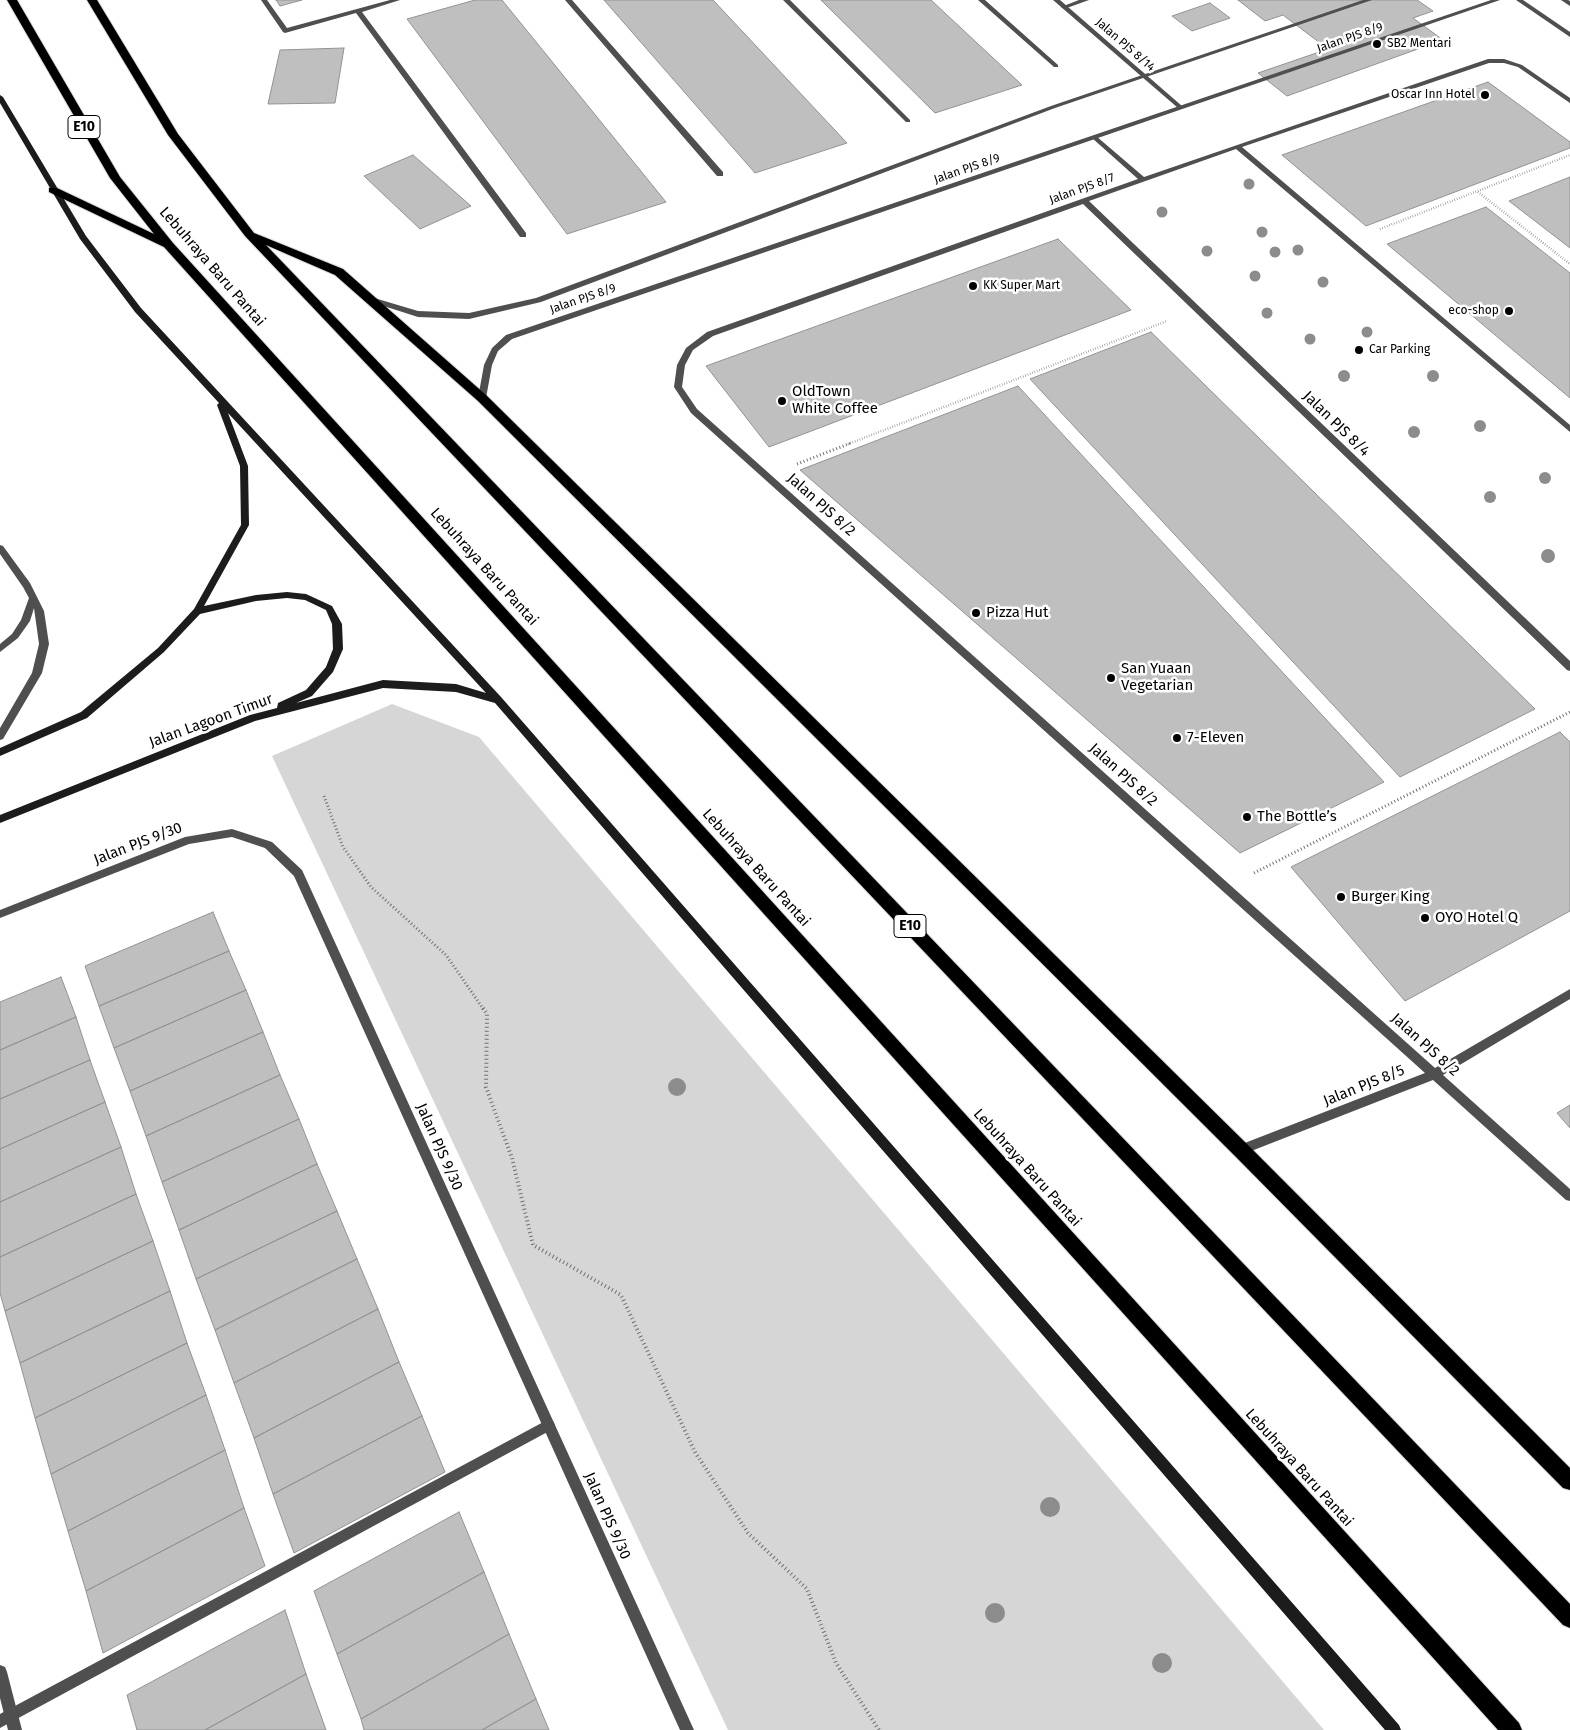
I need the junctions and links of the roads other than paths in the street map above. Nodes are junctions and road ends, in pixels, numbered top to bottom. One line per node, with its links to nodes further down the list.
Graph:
1 (12, 0): 32 (highway, Lebuhraya Baru Pantai / E10)
2 (92, 0): 30 (highway, E10)
3 (264, 0): 16 (street)
4 (397, 0): 16 (street)
5 (568, 0): 26 (street)
6 (786, 0): 23 (street)
7 (981, 0): 18 (street)
8 (1056, 0): 15 (street, Jalan PJS 8/14)
9 (1086, 0): 15 (street)
10 (1369, 0): 19 (street, Jalan PJS 8/9)
11 (1497, 0): 22 (street, Jalan PJS 8/9)
12 (1519, 0): 17 (street)
13 (1564, 0): 14 (street)
14 (1570, 4)
15 (1064, 7): 19 (street, Jalan PJS 8/14)
16 (358, 11): 31 (street)
17 (1570, 35)
18 (1056, 66)
19 (1144, 76): 22 (street, Jalan PJS 8/14); 33 (street, Jalan PJS 8/9)
20 (0, 97): 28 (main road)
21 (1570, 101): 25 (street, Jalan PJS 8/7)
22 (1180, 107): 24 (street, Jalan PJS 8/9)
23 (908, 121)
24 (1094, 138): 27 (street); 35 (street, Jalan PJS 8/9)
25 (1237, 146): 27 (street, Jalan PJS 8/7); 37 (street)
26 (720, 174)
27 (1143, 179): 29 (street, Jalan PJS 8/7)
28 (53, 190): 32 (highway); 36 (main road)
29 (1083, 200): 34 (street, Jalan PJS 8/7); 42 (street, Jalan PJS 8/4)
30 (249, 234): 33 (highway); 55 (highway, E10)
31 (523, 235)
32 (169, 246): 61 (highway, Lebuhraya Baru Pantai / E10)
33 (371, 299): 35 (highway)
34 (681, 365): 50 (street, Jalan PJS 8/2)
35 (482, 398): 51 (highway)
36 (219, 399): 40 (main road); 43 (main road)
37 (1570, 429)
38 (0, 548): 39 (street)
39 (33, 598): 41 (street); 45 (street)
40 (197, 611): 44 (main road); 46 (main road)
41 (0, 649)
42 (1570, 667)
43 (498, 700): 44 (main road, Jalan Lagoon Timur); 60 (main road)
44 (253, 718): 47 (main road, Jalan Lagoon Timur)
45 (0, 736)
46 (0, 752)
47 (0, 818)
48 (0, 914): 53 (street, Jalan PJS 9/30)
49 (1570, 994): 50 (street, Jalan PJS 8/5)
50 (1435, 1074): 51 (street, Jalan PJS 8/5); 52 (street, Jalan PJS 8/2)
51 (1242, 1150): 54 (highway)
52 (1570, 1196)
53 (549, 1425): 57 (street); 59 (street, Jalan PJS 9/30)
54 (1570, 1481)
55 (1570, 1618)
56 (0, 1672): 57 (street)
57 (6, 1718): 58 (street)
58 (15, 1730)
59 (688, 1730)
60 (1394, 1730)
61 (1512, 1730)

